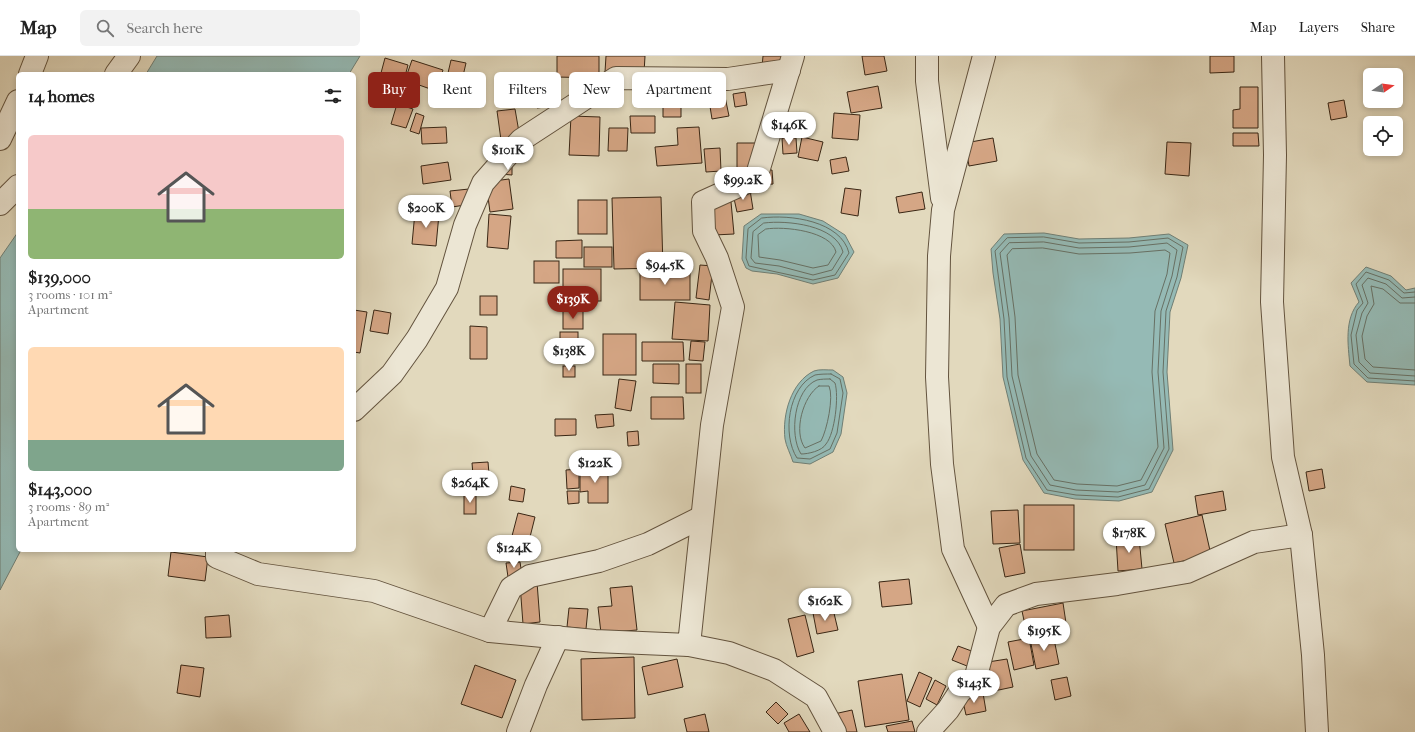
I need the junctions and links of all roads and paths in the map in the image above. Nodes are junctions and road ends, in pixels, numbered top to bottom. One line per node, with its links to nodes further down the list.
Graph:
1 (38, 56): 7 (street)
2 (129, 56): 8 (street)
3 (927, 56): 13 (street)
4 (984, 56): 13 (street)
5 (1273, 56): 16 (street)
6 (791, 63): 14 (street); 15 (street)
7 (31, 72)
8 (117, 72)
9 (16, 105): 10 (street)
10 (0, 139)
11 (16, 188): 12 (street)
12 (0, 204)
13 (943, 210): 18 (street)
14 (356, 408)
15 (702, 517): 19 (street); 21 (street)
16 (1301, 535): 18 (street); 25 (street)
17 (217, 552): 19 (street)
18 (989, 627): 24 (street)
19 (490, 630): 20 (street)
20 (558, 637): 21 (street); 22 (street)
21 (689, 645): 23 (street)
22 (518, 732)
23 (835, 732)
24 (928, 732)
25 (1317, 732)

